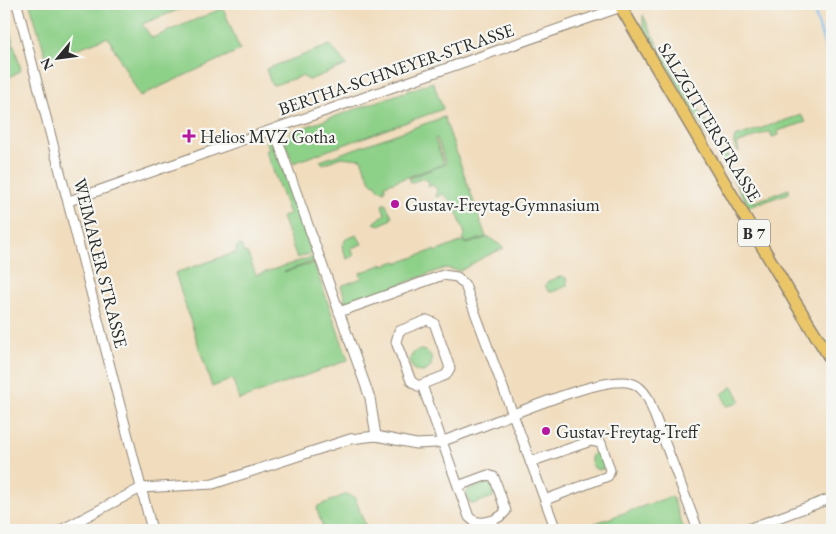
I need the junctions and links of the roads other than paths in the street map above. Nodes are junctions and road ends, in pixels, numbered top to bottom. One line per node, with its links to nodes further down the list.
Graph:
1 (17, 4): 4 (street, WEIMARER STRASSE)
2 (620, 5): 3 (street, BERTHA-SCHNEYER-STRASSE); 6 (main road, SALZGITTERSTRASSE / B 7)
3 (274, 130): 4 (street, BERTHA-SCHNEYER-STRASSE); 5 (street)
4 (69, 201): 13 (street, WEIMARER STRASSE)
5 (339, 312): 8 (street); 9 (street)
6 (832, 361)
7 (422, 385): 7 (street); 10 (street)
8 (513, 416): 10 (street); 11 (street); 19 (street)
9 (376, 436): 10 (street); 13 (street)
10 (443, 441): 12 (street)
11 (530, 462): 15 (street); 15 (street)
12 (458, 486): 12 (street)
13 (141, 488): 16 (street); 17 (street, WEIMARER STRASSE)
14 (832, 498): 20 (street)
15 (545, 500): 18 (street)
16 (61, 530)
17 (152, 530)
18 (556, 530)
19 (698, 530)
20 (744, 530)

